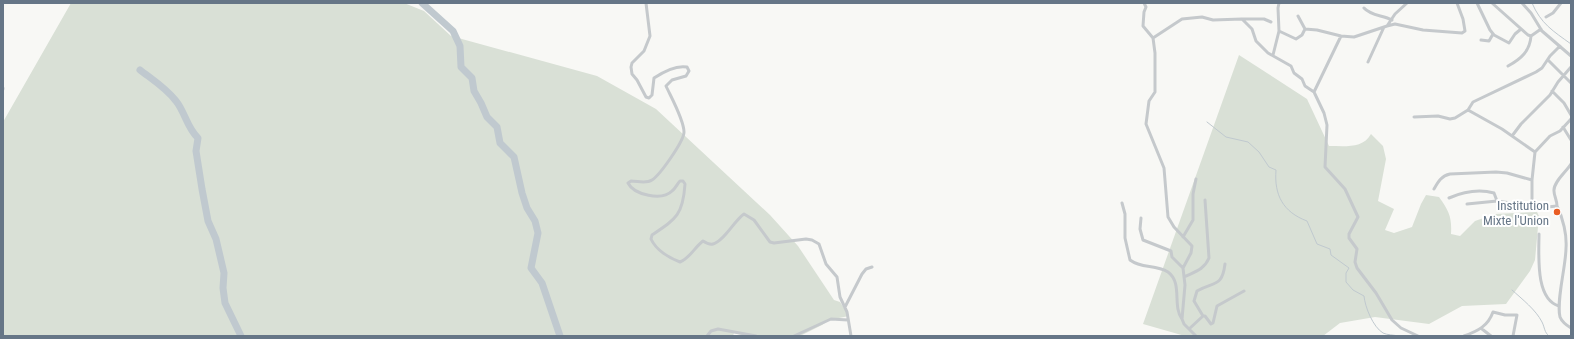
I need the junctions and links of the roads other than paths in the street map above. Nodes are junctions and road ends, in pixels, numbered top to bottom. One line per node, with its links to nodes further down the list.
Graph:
1 (646, 3): 65 (street)
2 (1144, 3): 24 (street)
3 (1279, 3): 20 (street)
4 (1407, 3): 14 (street)
5 (1457, 3): 16 (street)
6 (1477, 3): 21 (street)
7 (1492, 3): 19 (street)
8 (1522, 3): 18 (street)
9 (1561, 3): 12 (street)
10 (1364, 8): 14 (street)
11 (1298, 16): 17 (street)
12 (1546, 17)
13 (1242, 19): 15 (street); 24 (street); 27 (street)
14 (1392, 20): 16 (street)
15 (1270, 22)
16 (1386, 26): 22 (street); 30 (street)
17 (1305, 29): 20 (street); 22 (street)
18 (1541, 29): 23 (street); 26 (street)
19 (1521, 30): 21 (street); 23 (street)
20 (1279, 31): 27 (street)
21 (1493, 34): 25 (street)
22 (1341, 36): 36 (street)
23 (1531, 36): 31 (street)
24 (1153, 38): 58 (street)
25 (1481, 40)
26 (1560, 46): 28 (street); 29 (street)
27 (1273, 55): 36 (street)
28 (1571, 56)
29 (1548, 60): 33 (street); 37 (street)
30 (1368, 62)
31 (1508, 66)
32 (1571, 67): 33 (street)
33 (1563, 75): 34 (street); 35 (street)
34 (1571, 83)
35 (1552, 91): 38 (street); 42 (street)
36 (1314, 92): 77 (street)
37 (1468, 110): 39 (street); 42 (street)
38 (1571, 115)
39 (1414, 117)
40 (1571, 119): 41 (street)
41 (1563, 128): 43 (street); 44 (street)
42 (1512, 136): 44 (street)
43 (1571, 140)
44 (1535, 152): 47 (street)
45 (1571, 164): 55 (street)
46 (1196, 180): 58 (street)
47 (1532, 180): 48 (street); 54 (street)
48 (1434, 189)
49 (1449, 198): 51 (street)
50 (1205, 200): 62 (street)
51 (1497, 201): 53 (street); 54 (street)
52 (1122, 203): 67 (street)
53 (1467, 204)
54 (1532, 206): 55 (street)
55 (1557, 206): 64 (street)
56 (1141, 218): 61 (street)
57 (1539, 234): 64 (street)
58 (1184, 237): 61 (street)
59 (1225, 264): 66 (street)
60 (872, 267): 65 (street)
61 (1183, 268): 62 (street)
62 (1184, 277): 67 (street)
63 (1244, 290): 66 (street)
64 (1559, 306): 69 (street)
65 (845, 308): 68 (street)
66 (1203, 316): 70 (street)
67 (1182, 319): 70 (street)
68 (848, 320): 74 (street); 75 (street)
69 (1571, 328)
70 (1189, 329): 76 (street)
71 (1482, 329): 78 (street); 79 (street); 80 (street)
72 (707, 336): 73 (street)
73 (756, 336)
74 (794, 336)
75 (851, 336)
76 (1196, 336)
77 (1418, 336)
78 (1464, 336)
79 (1491, 336)
80 (1513, 336)

